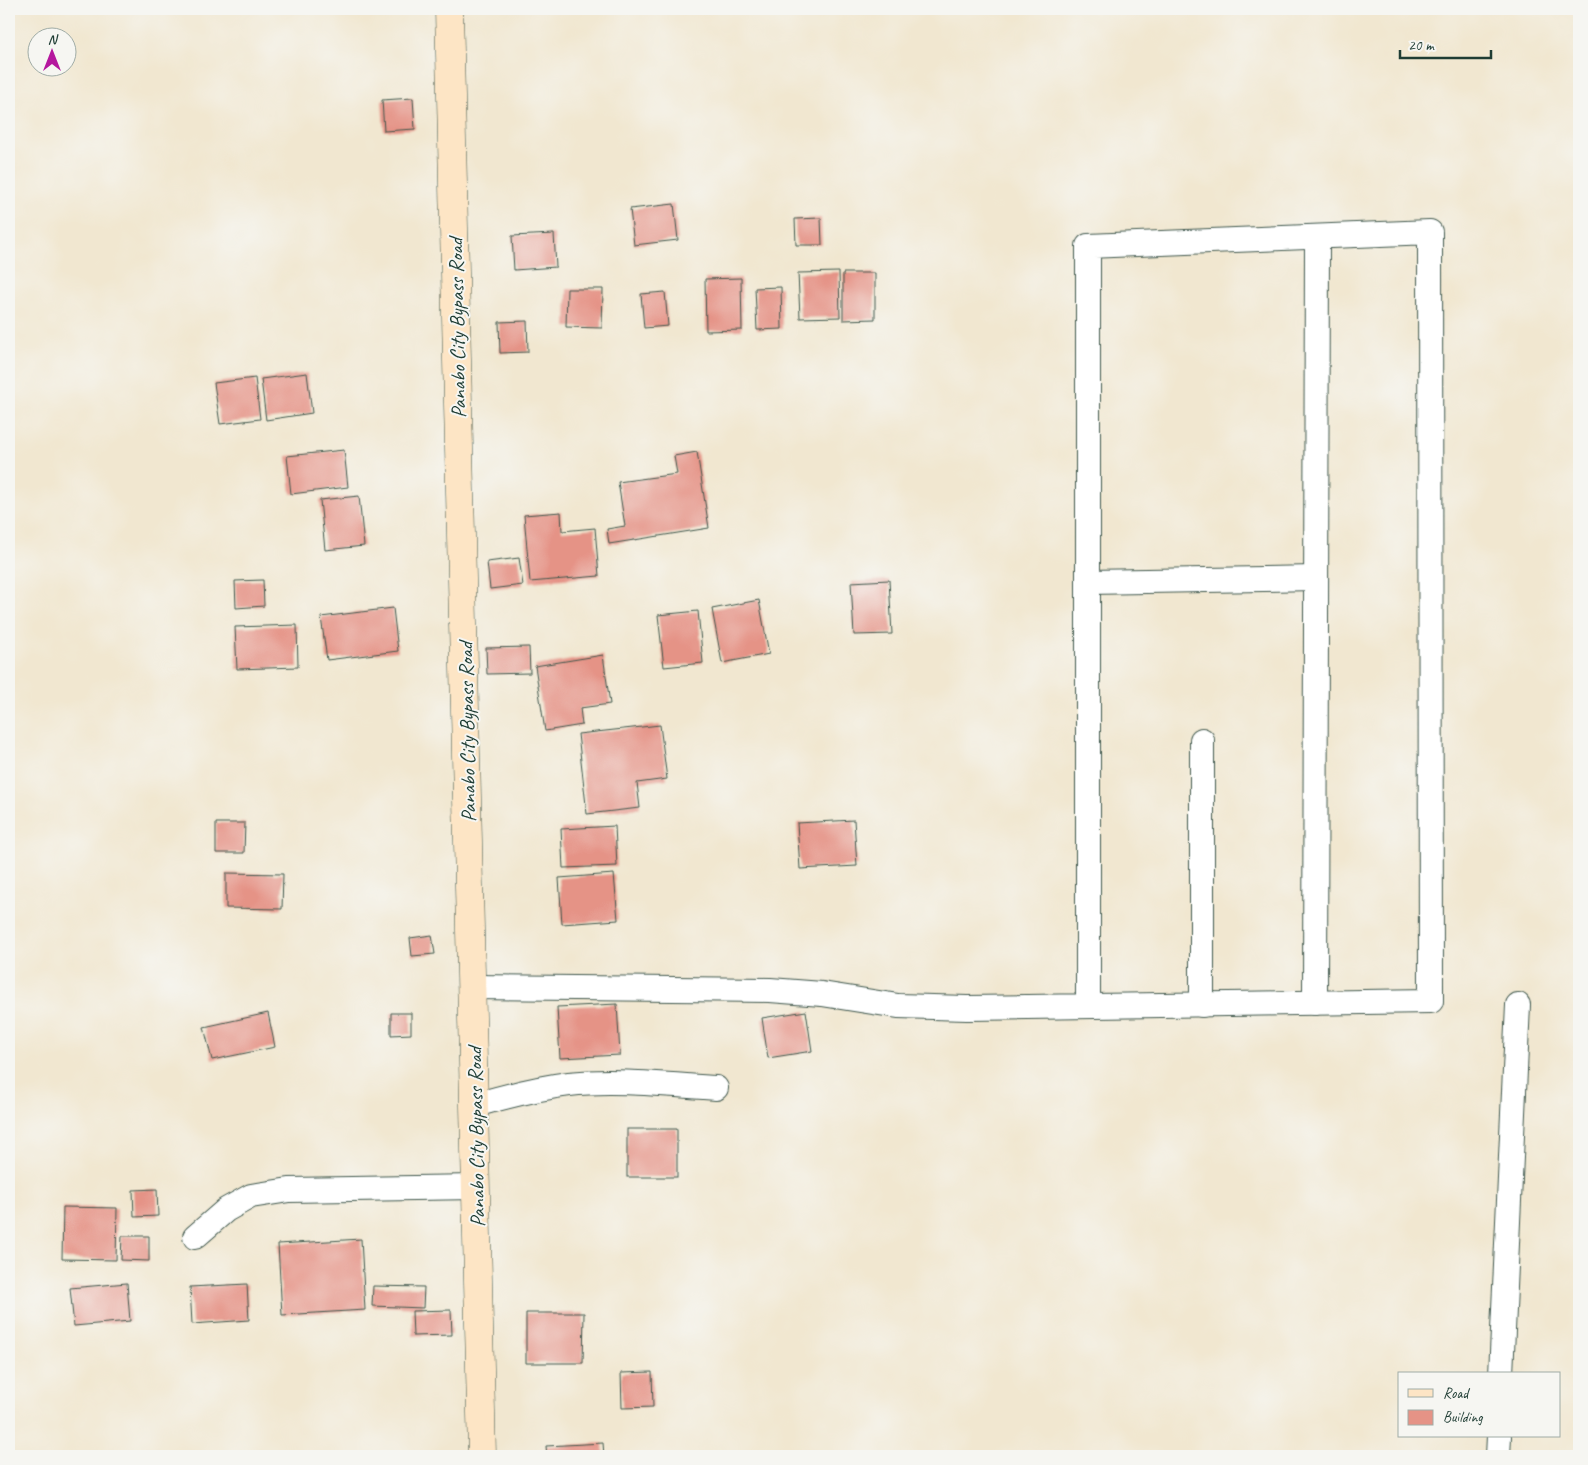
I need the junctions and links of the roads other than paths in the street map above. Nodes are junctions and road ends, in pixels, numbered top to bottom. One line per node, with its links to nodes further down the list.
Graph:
1 (449, 9): 6 (main road, Panabo City Bypass Road)
2 (1317, 237): 3 (street); 4 (street); 7 (street)
3 (1316, 578): 4 (street); 7 (street)
4 (1088, 582): 10 (street)
5 (1202, 740): 8 (street)
6 (473, 987): 10 (street); 12 (main road, Panabo City Bypass Road)
7 (1315, 1003): 8 (street)
8 (1202, 1005): 10 (street)
9 (1518, 1005): 15 (street)
10 (1088, 1006)
11 (716, 1088): 12 (street)
12 (475, 1105): 13 (main road, Panabo City Bypass Road)
13 (477, 1187): 14 (street); 17 (main road, Panabo City Bypass Road)
14 (194, 1237)
15 (1500, 1372)
16 (1499, 1438): 18 (street)
17 (482, 1456)
18 (1498, 1456)

